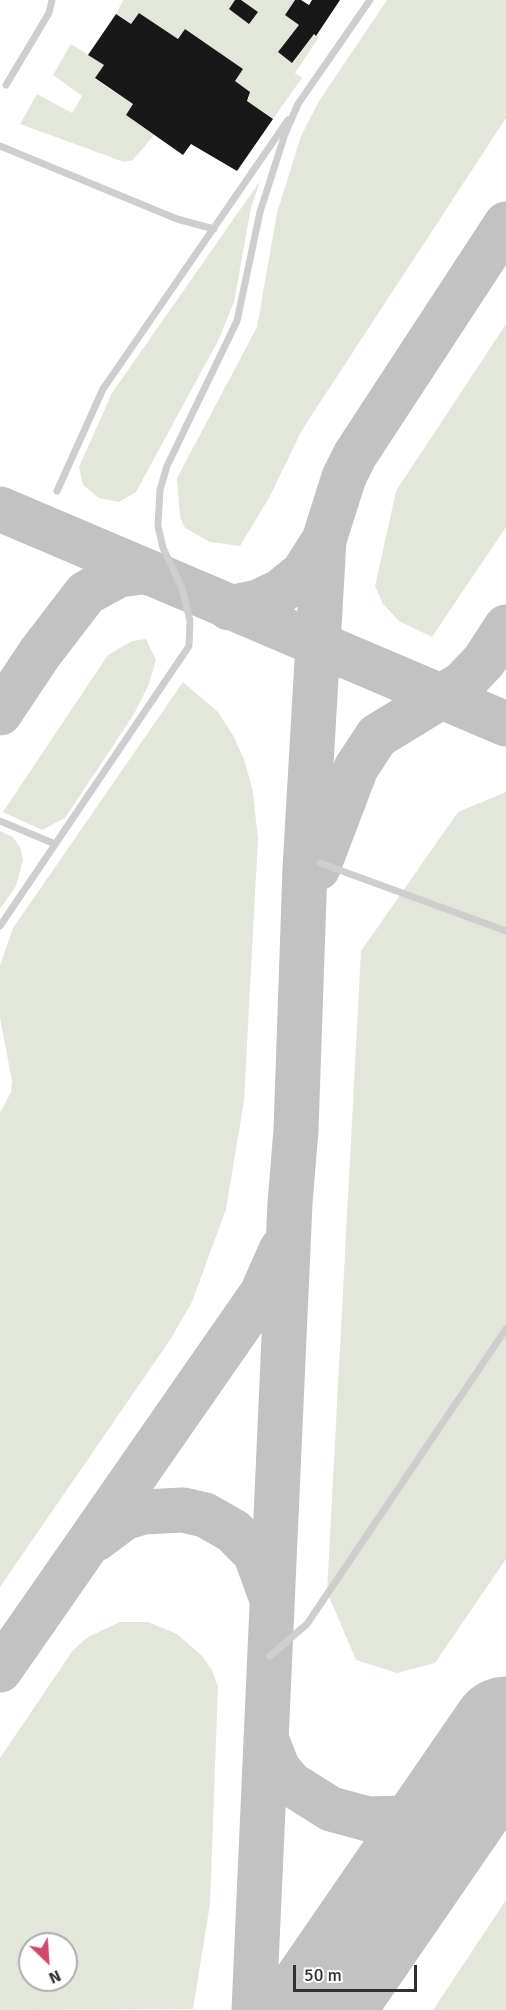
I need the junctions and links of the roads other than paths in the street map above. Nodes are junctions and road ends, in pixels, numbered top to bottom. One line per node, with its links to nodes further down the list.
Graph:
1 (52, 0): 3 (lane)
2 (370, 0): 4 (lane)
3 (6, 85)
4 (298, 105): 6 (lane); 9 (lane)
5 (0, 146): 6 (lane)
6 (214, 229): 7 (lane)
7 (57, 491)
8 (0, 821): 9 (lane)
9 (55, 844): 11 (lane)
10 (320, 863): 12 (lane)
11 (0, 926)
12 (506, 931)
13 (506, 1329): 14 (lane)
14 (270, 1656)

